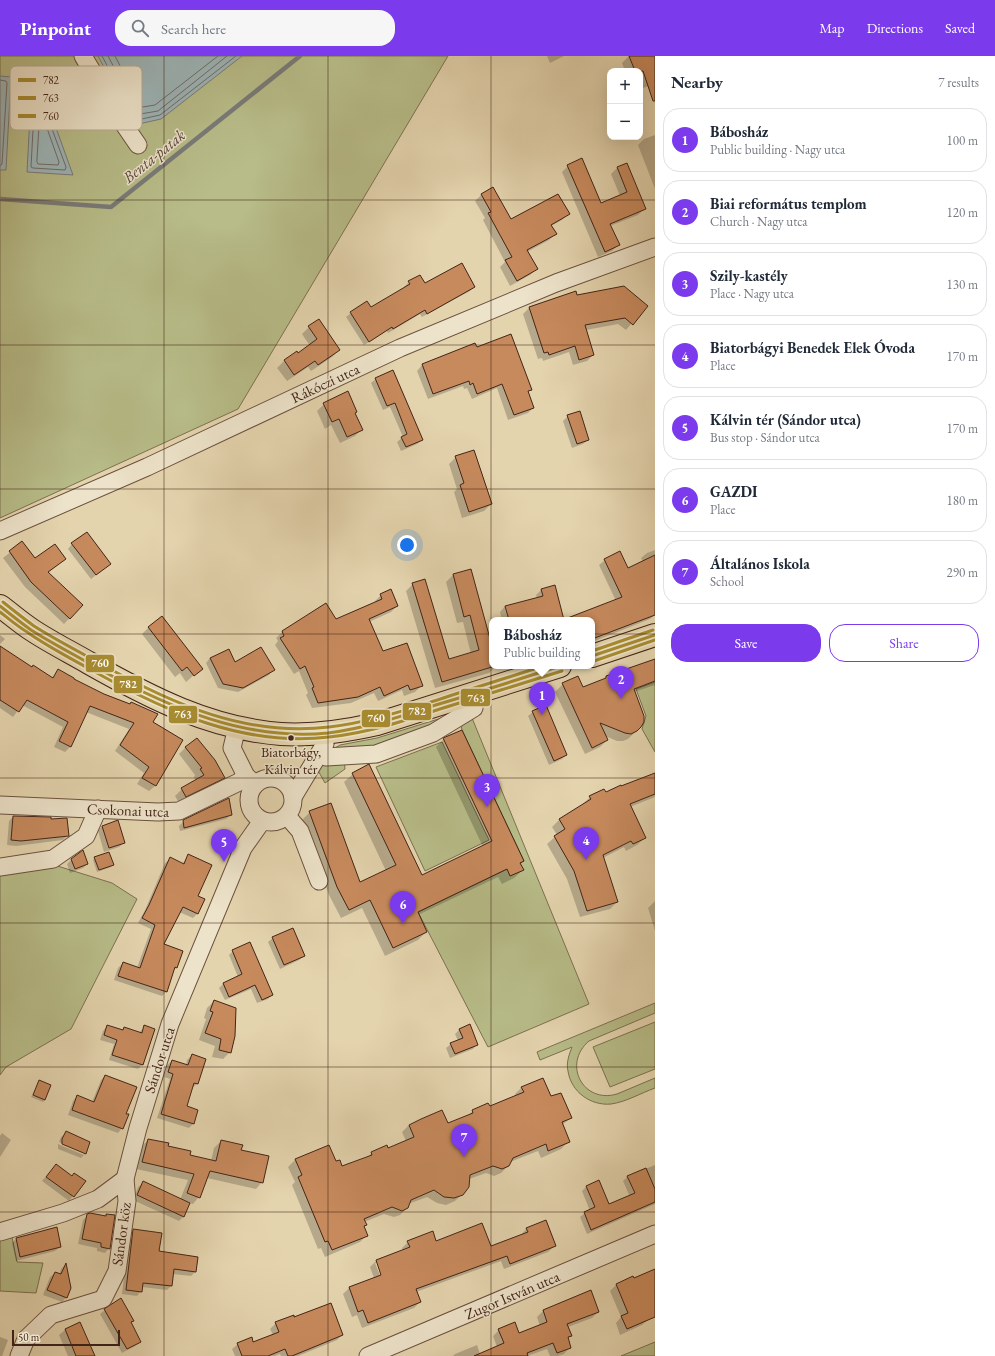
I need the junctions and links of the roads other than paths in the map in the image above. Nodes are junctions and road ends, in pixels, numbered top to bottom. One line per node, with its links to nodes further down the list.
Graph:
1 (83, 56): 2 (street)
2 (89, 66)
3 (128, 130): 4 (street)
4 (138, 145)
5 (655, 247): 6 (street, Rákóczi utca)
6 (0, 531)
7 (0, 606): 12 (main road)
8 (655, 635): 9 (main road)
9 (595, 655)
10 (551, 669): 13 (main road)
11 (474, 708): 14 (street)
12 (237, 727): 13 (main road); 15 (street)
13 (331, 732): 14 (street)
14 (320, 754): 16 (street)
15 (251, 781): 16 (street); 18 (street, Csokonai utca); 20 (street)
16 (292, 797): 19 (street)
17 (0, 805): 18 (street, Csokonai utca)
18 (98, 809): 21 (street)
19 (287, 816): 20 (street); 22 (street)
20 (262, 820): 23 (street, Sándor utca)
21 (0, 867)
22 (319, 881)
23 (125, 1179): 24 (street); 26 (street, Sándor köz)
24 (0, 1232)
25 (655, 1234): 27 (street, Zugor István utca)
26 (19, 1356)
27 (368, 1356)

